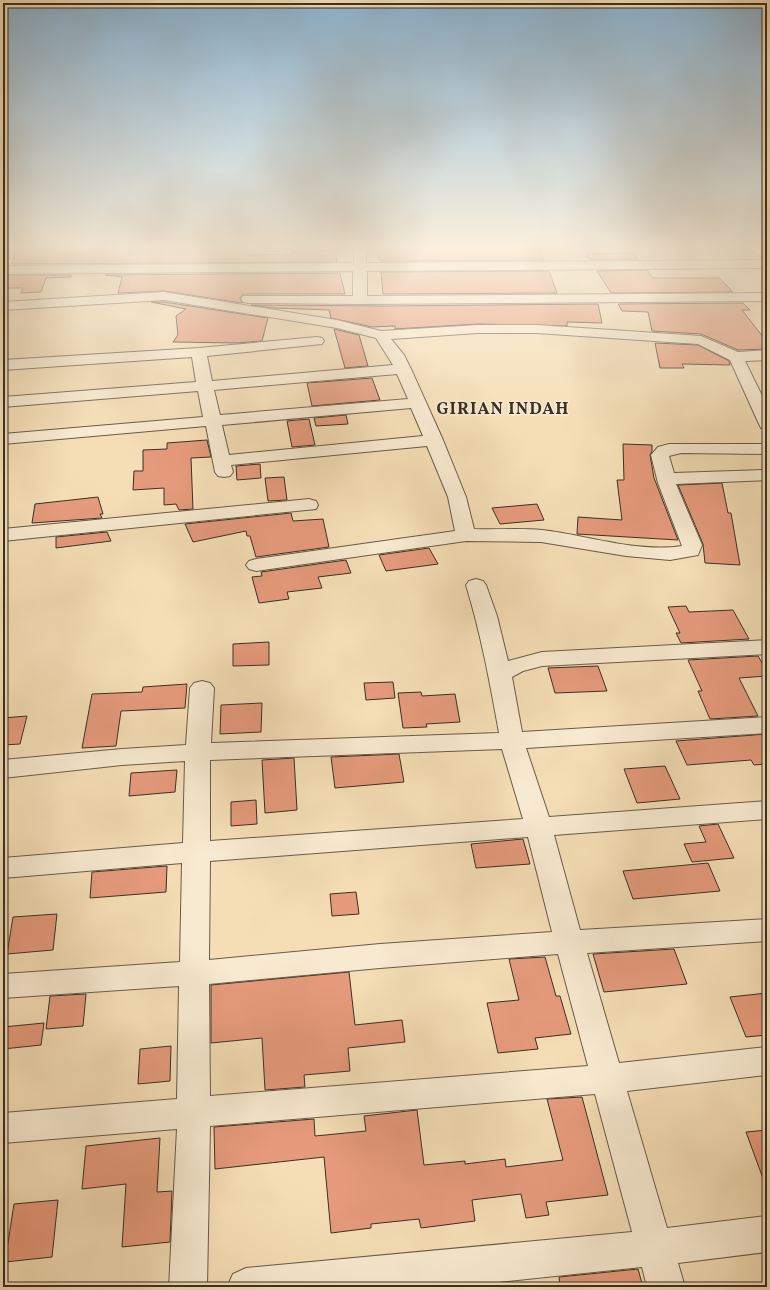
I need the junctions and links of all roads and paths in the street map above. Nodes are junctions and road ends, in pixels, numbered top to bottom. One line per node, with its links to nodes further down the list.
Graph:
1 (16, 305): 3 (street)
2 (221, 305): 4 (street)
3 (3, 306)
4 (382, 335): 8 (street); 10 (street)
5 (317, 341): 6 (street)
6 (199, 352): 9 (street); 11 (street)
7 (767, 355): 8 (street)
8 (736, 357): 15 (street)
9 (3, 365)
10 (403, 369): 11 (street); 13 (street)
11 (205, 386): 12 (street); 14 (street)
12 (3, 402)
13 (417, 403): 14 (street); 17 (street)
14 (212, 421): 16 (street); 17 (street)
15 (767, 424)
16 (3, 438)
17 (434, 440): 23 (street)
18 (767, 448): 20 (street)
19 (767, 475): 20 (street)
20 (666, 479): 23 (street)
21 (309, 504): 22 (street)
22 (3, 535)
23 (466, 535): 24 (street)
24 (256, 565)
25 (476, 585): 27 (street)
26 (767, 647): 27 (street)
27 (500, 674): 30 (street)
28 (202, 688): 31 (street)
29 (767, 725): 30 (street)
30 (512, 741): 31 (street); 34 (street)
31 (198, 752): 32 (street); 35 (street)
32 (3, 769)
33 (767, 810): 34 (street)
34 (539, 828): 35 (street); 38 (street)
35 (198, 851): 36 (street); 39 (street)
36 (3, 868)
37 (767, 930): 38 (street)
38 (569, 942): 39 (street); 42 (street)
39 (195, 973): 40 (street); 43 (street)
40 (3, 986)
41 (767, 1061): 42 (street)
42 (608, 1079): 43 (street); 46 (street)
43 (194, 1112): 44 (street); 47 (street)
44 (3, 1128)
45 (767, 1234): 46 (street)
46 (655, 1248): 48 (street); 49 (street)
47 (188, 1287)
48 (246, 1287)
49 (666, 1287)

